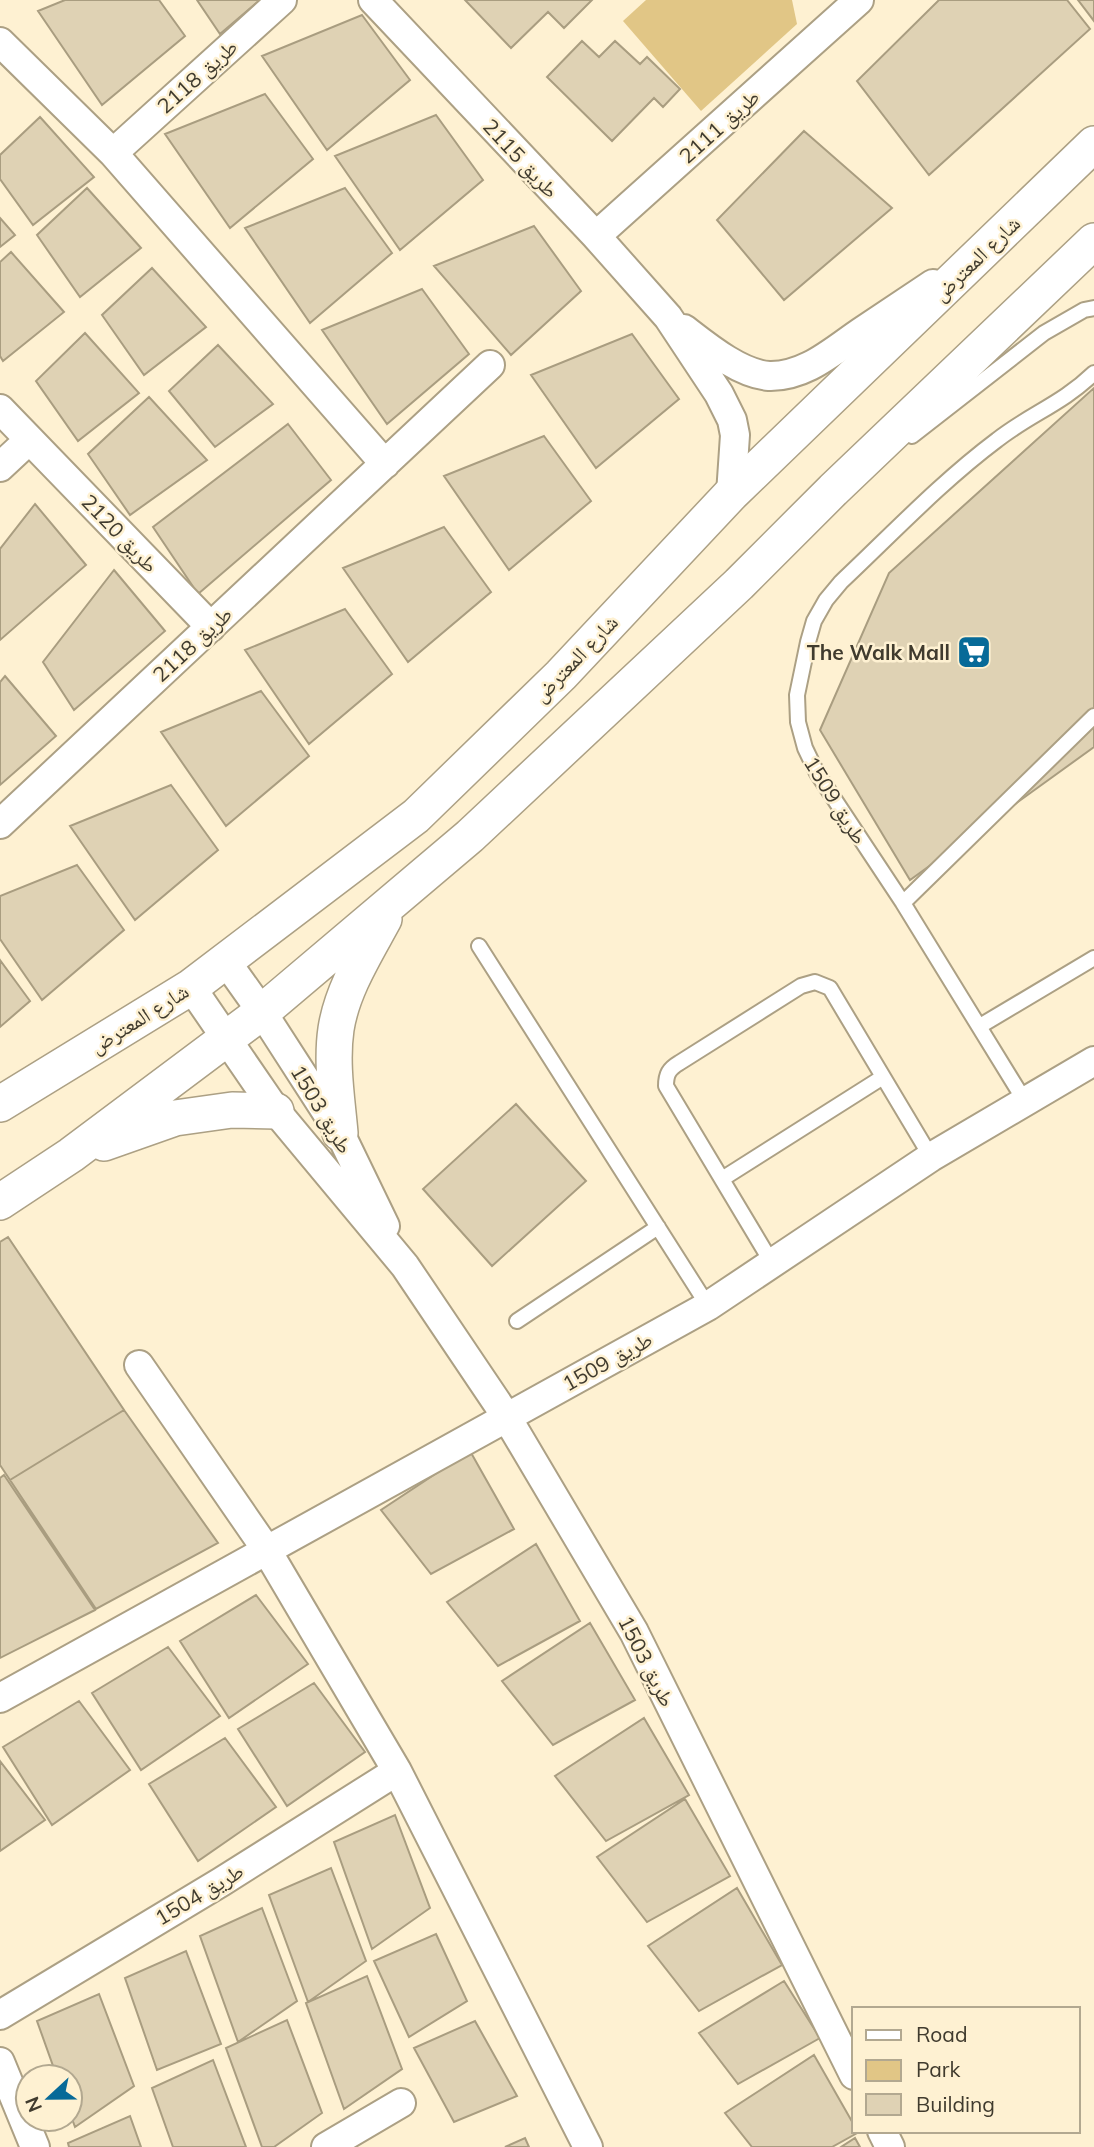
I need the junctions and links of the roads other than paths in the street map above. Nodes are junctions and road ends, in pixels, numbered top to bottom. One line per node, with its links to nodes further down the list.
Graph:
1 (282, 0): 6 (street, طريق 2118)
2 (373, 0): 7 (street, طريق 2115)
3 (843, 5): 7 (street, طريق 2111)
4 (0, 42): 6 (street)
5 (1094, 144): 9 (street, شارع المعترض)
6 (113, 153): 16 (street)
7 (596, 236): 11 (street, طريق 2115)
8 (1094, 241): 18 (street)
9 (984, 251): 11 (street, طريق 2115); 19 (street, شارع المعترض)
10 (1094, 308): 18 (lane)
11 (668, 317): 19 (street, طريق 2115)
12 (490, 365): 16 (street, طريق 2118)
13 (1094, 373): 23 (lane, طريق 1509)
14 (0, 409): 15 (street, طريق 2120)
15 (29, 440): 17 (street); 20 (street, طريق 2120)
16 (385, 464): 20 (street, طريق 2118)
17 (0, 467)
18 (833, 490): 24 (street)
19 (731, 494): 27 (street, شارع المعترض)
20 (211, 627): 22 (street, طريق 2118)
21 (1094, 716): 23 (lane)
22 (0, 824)
23 (903, 903): 30 (lane, طريق 1509)
24 (392, 905): 29 (street); 37 (street)
25 (479, 946): 42 (lane)
26 (1094, 958): 30 (lane)
27 (225, 960): 28 (street, شارع المعترض); 29 (street, طريق 1503)
28 (191, 987): 31 (street, طريق 1503); 35 (street, شارع المعترض)
29 (262, 1012): 31 (street); 37 (street, طريق 1503)
30 (980, 1026): 34 (lane, طريق 1509)
31 (225, 1040): 36 (street, طريق 1503); 38 (street)
32 (1094, 1061): 34 (street, طريق 1509)
33 (883, 1077): 39 (lane); 40 (lane); 40 (lane)
34 (1026, 1103): 39 (street, طريق 1509)
35 (0, 1104)
36 (276, 1111): 38 (street); 44 (street, طريق 1503)
37 (340, 1133): 44 (street, طريق 1503)
38 (71, 1155): 41 (street)
39 (931, 1157): 43 (street, طريق 1509)
40 (722, 1179): 43 (lane)
41 (0, 1202)
42 (657, 1227): 45 (lane); 46 (lane)
43 (772, 1263): 45 (street, طريق 1509)
44 (405, 1266): 48 (street, طريق 1503)
45 (708, 1306): 48 (street, طريق 1509)
46 (517, 1321)
47 (139, 1365): 49 (street)
48 (506, 1416): 49 (street); 54 (street, طريق 1503)
49 (266, 1549): 50 (street); 51 (street)
50 (0, 1698)
51 (397, 1771): 52 (street, طريق 1504); 58 (street)
52 (0, 2014)
53 (0, 2062): 56 (street)
54 (852, 2071)
55 (401, 2103): 57 (street)
56 (35, 2147)
57 (326, 2147)
58 (588, 2147)

